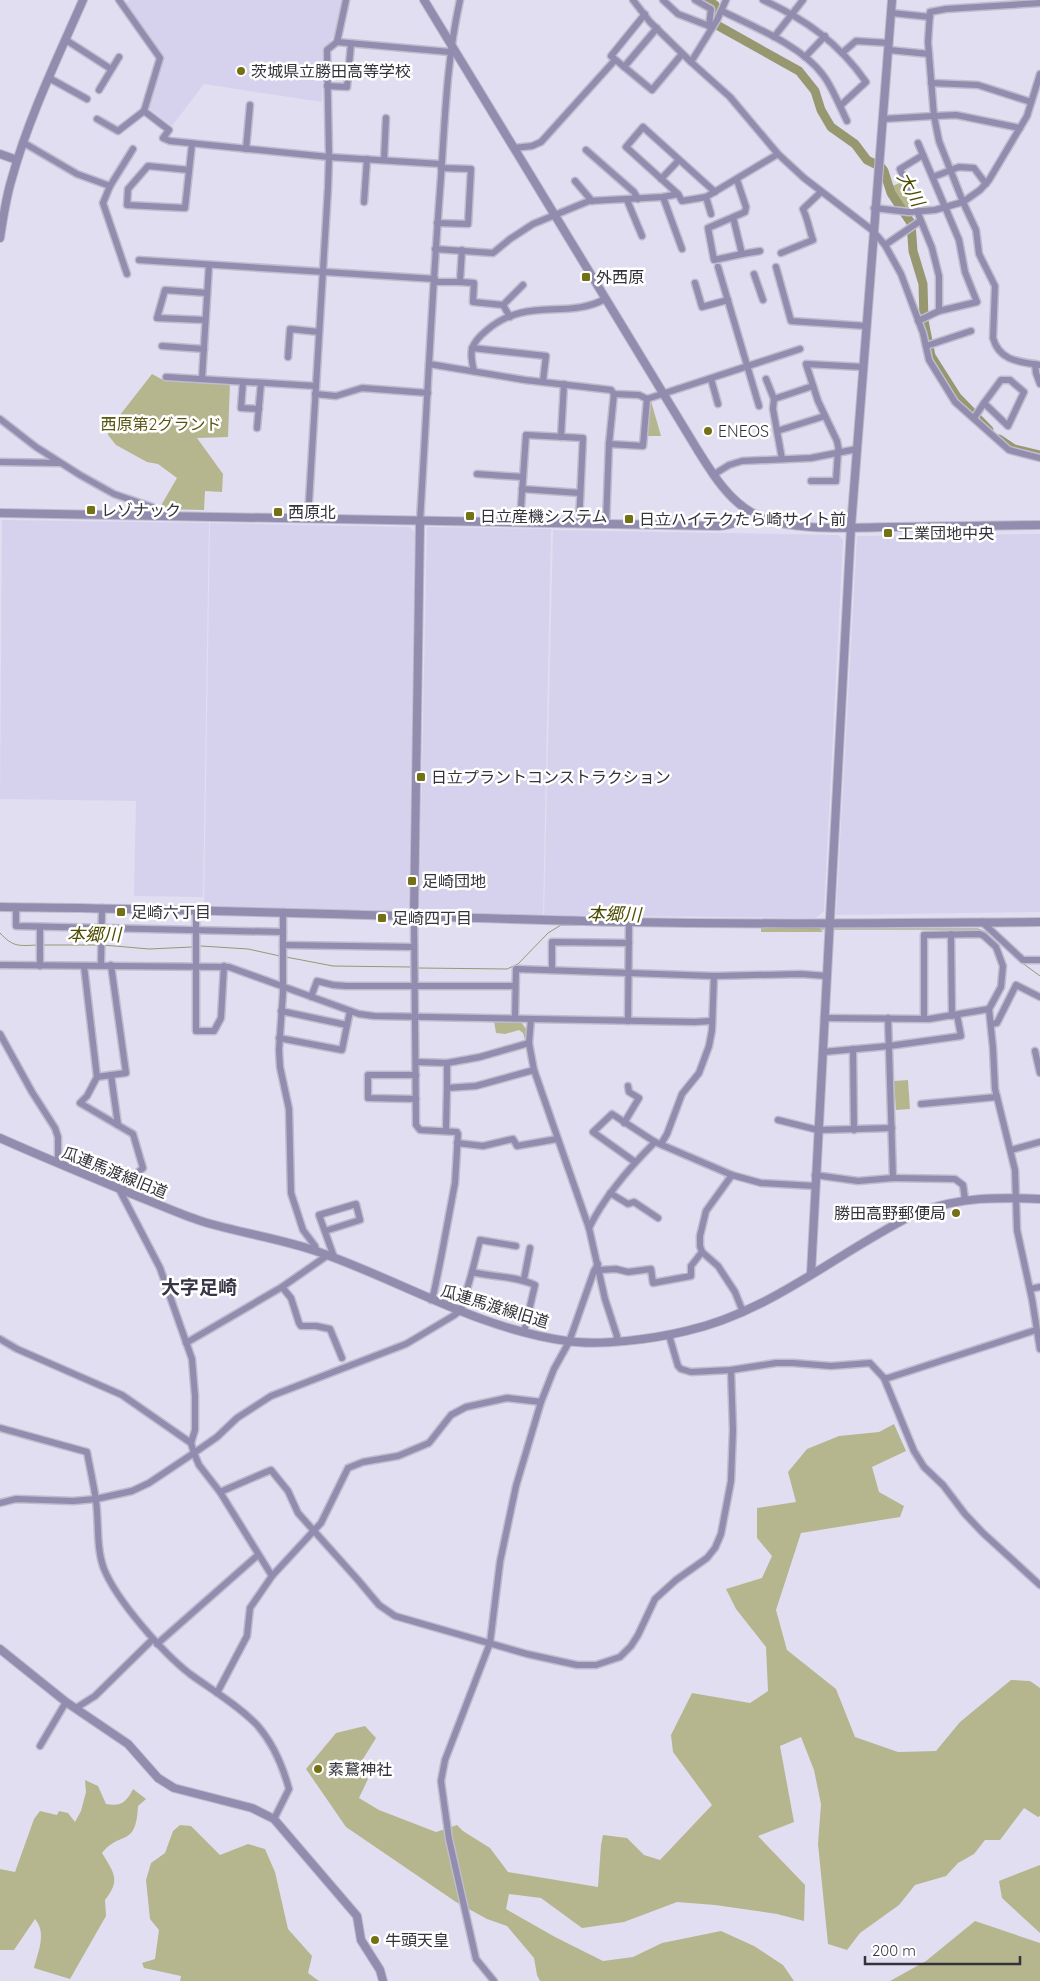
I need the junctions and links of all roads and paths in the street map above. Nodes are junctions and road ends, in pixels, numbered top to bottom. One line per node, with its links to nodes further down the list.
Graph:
1 (83, 0): 23 (street)
2 (119, 0): 46 (street)
3 (346, 0): 24 (street)
4 (424, 0): 27 (street)
5 (460, 0): 27 (street)
6 (633, 0): 15 (street)
7 (663, 0): 20 (street)
8 (695, 0): 20 (street)
9 (726, 0): 14 (street)
10 (763, 0): 16 (street)
11 (803, 0): 16 (street)
12 (892, 0): 17 (street)
13 (1040, 2): 18 (street)
14 (722, 11): 20 (street); 22 (street)
15 (645, 14): 19 (street); 33 (street)
16 (793, 14): 21 (street); 22 (street)
17 (892, 14): 18 (street); 26 (street)
18 (930, 16): 30 (street)
19 (657, 28): 29 (street); 35 (street)
20 (710, 28): 34 (street)
21 (824, 36): 28 (street); 32 (street)
22 (774, 37): 32 (street)
23 (66, 40): 36 (street); 38 (street)
24 (337, 42): 25 (street); 40 (street)
25 (351, 44): 27 (street); 40 (street)
26 (889, 47): 28 (street); 30 (street); 50 (street)
27 (450, 48): 56 (street); 68 (street)
28 (842, 53): 45 (street)
29 (682, 54): 34 (street); 35 (street)
30 (929, 54): 39 (street)
31 (119, 57): 36 (street)
32 (805, 57): 45 (street)
33 (615, 60): 35 (street); 56 (street)
34 (691, 62): 61 (street)
35 (624, 68)
36 (112, 69): 41 (street)
37 (1040, 74): 43 (street)
38 (49, 78): 42 (street); 53 (street)
39 (931, 83): 43 (street); 47 (street)
40 (327, 86): 63 (street)
41 (100, 90)
42 (87, 99)
43 (1031, 102): 52 (street)
44 (250, 105): 58 (street)
45 (840, 106): 51 (street)
46 (144, 111): 48 (street); 54 (street)
47 (934, 116): 50 (street); 52 (street); 70 (street)
48 (97, 118)
49 (386, 118): 66 (street)
50 (883, 119): 87 (street)
51 (847, 121)
52 (1020, 128): 75 (street)
53 (24, 143): 65 (street); 76 (street)
54 (192, 144): 58 (street); 69 (street)
55 (918, 144): 62 (street)
56 (514, 148): 91 (street)
57 (133, 149): 76 (street)
58 (246, 149): 63 (street)
59 (586, 150): 82 (street)
60 (0, 154): 65 (street)
61 (778, 154): 73 (street); 78 (street)
62 (923, 155): 71 (street); 89 (street)
63 (329, 157): 64 (street); 109 (street)
64 (367, 159): 66 (street); 85 (street)
65 (17, 160): 97 (street)
66 (384, 160): 68 (street)
67 (679, 160): 72 (street); 72 (street); 77 (street)
68 (441, 166): 94 (street); 94 (street)
69 (189, 170): 69 (street)
70 (950, 170): 71 (street); 75 (street); 86 (street)
71 (933, 177): 88 (street)
72 (661, 179): 79 (street)
73 (737, 180): 77 (street); 92 (street)
74 (575, 181): 84 (street)
75 (986, 184): 86 (street)
76 (110, 186): 110 (street)
77 (715, 192): 80 (street)
78 (822, 192): 95 (street); 103 (street)
79 (678, 194): 80 (street); 81 (street)
80 (706, 196): 90 (street)
81 (663, 197): 82 (street); 100 (street)
82 (638, 199): 83 (street)
83 (627, 200): 84 (street); 96 (street)
84 (592, 201): 91 (street)
85 (364, 202)
86 (963, 202): 88 (street); 135 (street)
87 (874, 208): 89 (street); 95 (street)
88 (945, 208): 89 (street); 121 (street)
89 (917, 212): 93 (street)
90 (711, 214)
91 (554, 215): 101 (street); 117 (street)
92 (734, 217): 104 (street); 104 (street)
93 (919, 222): 98 (street); 121 (street)
94 (437, 223): 99 (street)
95 (872, 230): 98 (street); 125 (street)
96 (642, 236)
97 (0, 238)
98 (885, 244): 123 (street)
99 (435, 249): 101 (street); 112 (street)
100 (682, 249)
101 (462, 250): 113 (street)
102 (760, 251): 104 (street)
103 (781, 253)
104 (742, 254)
105 (139, 260): 106 (street)
106 (209, 265): 109 (street); 116 (street)
107 (718, 267): 118 (street)
108 (776, 267): 125 (street)
109 (323, 270): 112 (street); 127 (street)
110 (127, 274)
111 (754, 274): 119 (street)
112 (435, 280): 113 (street); 134 (street)
113 (460, 282): 120 (street)
114 (694, 283): 118 (street)
115 (522, 285): 120 (street)
116 (207, 293): 124 (street); 124 (street)
117 (605, 299): 122 (street); 152 (street)
118 (728, 300): 136 (street)
119 (763, 300)
120 (503, 305): 122 (street)
121 (939, 311): 123 (street)
122 (510, 317): 130 (street)
123 (922, 319): 129 (street)
124 (205, 320): 131 (street)
125 (866, 326): 137 (street)
126 (971, 331): 129 (street)
127 (319, 332): 133 (street); 149 (street)
128 (162, 346): 131 (street)
129 (926, 346): 160 (street)
130 (472, 348): 138 (street); 143 (street)
131 (204, 349): 140 (street)
132 (800, 349): 136 (street)
133 (288, 357)
134 (429, 364): 138 (street); 150 (street)
135 (1038, 364): 147 (street)
136 (747, 366): 141 (street); 157 (street)
137 (863, 367): 148 (street); 166 (street)
138 (474, 371): 143 (street)
139 (166, 376): 140 (street)
140 (202, 379): 144 (street)
141 (710, 379): 152 (street); 156 (street)
142 (766, 379): 154 (street)
143 (543, 381): 146 (street)
144 (243, 382): 145 (street); 158 (street)
145 (261, 383): 149 (street); 158 (street)
146 (564, 384): 151 (street); 164 (street)
147 (1040, 384)
148 (813, 386): 154 (street); 159 (street)
149 (316, 390): 150 (street); 181 (street)
150 (428, 393): 182 (street)
151 (614, 394): 153 (street); 165 (street)
152 (663, 394): 153 (street); 173 (street)
153 (646, 399): 165 (street)
154 (774, 399): 163 (street)
155 (984, 403): 155 (street); 160 (street)
156 (718, 404)
157 (759, 406)
158 (259, 409): 162 (street)
159 (825, 416): 163 (street); 167 (street)
160 (975, 416): 168 (street)
161 (0, 419): 171 (street)
162 (257, 428)
163 (777, 431): 169 (street)
164 (561, 437): 174 (street); 177 (street)
165 (609, 444): 185 (street)
166 (857, 449): 167 (street); 187 (street)
167 (838, 451): 169 (street); 175 (street)
168 (1040, 458)
169 (782, 459): 173 (street)
170 (0, 462): 171 (street)
171 (61, 463): 180 (street)
172 (477, 474): 174 (street)
173 (713, 475): 178 (street)
174 (523, 477): 176 (street)
175 (811, 481)
176 (522, 489): 177 (street); 183 (street)
177 (580, 493): 184 (street)
178 (748, 510): 185 (street); 187 (street)
179 (0, 513): 180 (street)
180 (154, 515): 181 (street)
181 (308, 518): 182 (street)
182 (420, 522): 183 (street); 193 (street)
183 (520, 522): 184 (street)
184 (579, 523): 185 (street)
185 (606, 524)
186 (1040, 525): 187 (street)
187 (851, 527): 195 (street)
188 (0, 907): 189 (street)
189 (16, 907): 190 (street); 196 (street)
190 (102, 908): 191 (street); 199 (street)
191 (196, 910): 192 (street); 200 (street)
192 (283, 912): 193 (street); 201 (street)
193 (414, 916): 197 (street); 205 (street)
194 (1040, 922): 198 (street)
195 (830, 923): 197 (street); 198 (street); 218 (street)
196 (40, 926): 199 (street); 211 (street)
197 (629, 926): 204 (street)
198 (987, 926): 203 (street); 207 (street)
199 (102, 928): 200 (street); 209 (street)
200 (197, 929): 201 (street); 210 (street)
201 (283, 932): 206 (street)
202 (950, 934): 203 (street); 227 (street); 232 (street)
203 (984, 936): 224 (street)
204 (629, 943): 215 (street); 216 (street)
205 (414, 947): 206 (street); 220 (street)
206 (283, 948): 219 (street)
207 (1040, 960)
208 (0, 964): 211 (street)
209 (101, 965): 212 (street); 213 (street)
210 (197, 965): 213 (street); 214 (street); 214 (street)
211 (40, 966): 212 (street)
212 (84, 966): 251 (street)
213 (111, 966): 249 (street)
214 (224, 966): 219 (street)
215 (552, 970): 216 (street); 221 (street)
216 (629, 973): 217 (street); 234 (street)
217 (714, 976): 218 (street); 235 (street)
218 (827, 976): 230 (street)
219 (282, 986): 222 (street); 225 (street)
220 (414, 986): 221 (street); 222 (street); 228 (street)
221 (515, 986): 229 (street)
222 (312, 997): 226 (street)
223 (1040, 997): 236 (street)
224 (989, 1009): 227 (street); 236 (street)
225 (281, 1011): 237 (street); 239 (street)
226 (350, 1011): 228 (street); 237 (street)
227 (954, 1015): 232 (street); 241 (street)
228 (414, 1016): 229 (street); 245 (street)
229 (515, 1018): 233 (street)
230 (824, 1018): 231 (street); 244 (street)
231 (888, 1018): 232 (street); 241 (street)
232 (924, 1018)
233 (531, 1019): 234 (street); 240 (street)
234 (628, 1021): 235 (street)
235 (711, 1021): 268 (street)
236 (991, 1024): 254 (street)
237 (347, 1025): 239 (street)
238 (0, 1034): 271 (street)
239 (279, 1038): 286 (street)
240 (529, 1043): 246 (street); 247 (street)
241 (889, 1046): 242 (street); 260 (street)
242 (853, 1049): 244 (street); 263 (street)
243 (1035, 1051): 248 (street)
244 (823, 1052): 262 (street)
245 (416, 1062): 246 (street); 250 (street)
246 (447, 1063): 253 (street)
247 (534, 1070): 253 (street); 265 (street)
248 (1040, 1073)
249 (111, 1075): 251 (street); 259 (street)
250 (416, 1075): 255 (street); 255 (street)
251 (97, 1078): 259 (street)
252 (628, 1086): 258 (street)
253 (447, 1088): 261 (street)
254 (997, 1097): 256 (street); 269 (street)
255 (416, 1099): 261 (street)
256 (921, 1104)
257 (778, 1120): 262 (street)
258 (624, 1123): 268 (street); 270 (street)
259 (118, 1125): 276 (street)
260 (892, 1128): 263 (street); 274 (street)
261 (446, 1130): 267 (street)
262 (818, 1130): 263 (street); 272 (street)
263 (854, 1130)
264 (0, 1138): 271 (street, 瓜連馬渡線旧道)
265 (557, 1139): 267 (street); 282 (street)
266 (1040, 1142): 269 (street)
267 (457, 1143): 296 (street)
268 (658, 1143): 270 (street); 273 (street)
269 (1011, 1150): 278 (street)
270 (635, 1162): 277 (street)
271 (58, 1163): 276 (street, 瓜連馬渡線旧道)
272 (815, 1175): 274 (street); 275 (street)
273 (732, 1176): 275 (street); 287 (street)
274 (893, 1178): 279 (street)
275 (815, 1186): 291 (street)
276 (119, 1189): 286 (street, 瓜連馬渡線旧道); 304 (street)
277 (610, 1194): 281 (street); 282 (street)
278 (1017, 1198): 279 (street, 瓜連馬渡線旧道); 280 (street, 瓜連馬渡線旧道); 295 (street)
279 (965, 1199): 291 (street, 瓜連馬渡線旧道)
280 (1040, 1199)
281 (658, 1218)
282 (589, 1228): 289 (street)
283 (325, 1231): 283 (street); 288 (street)
284 (516, 1246): 290 (street)
285 (530, 1248): 292 (street)
286 (316, 1251): 288 (street, 瓜連馬渡線旧道)
287 (702, 1252): 289 (street); 298 (street)
288 (331, 1256): 293 (street); 296 (street, 瓜連馬渡線旧道)
289 (598, 1267): 303 (street); 305 (street)
290 (472, 1272): 292 (street); 297 (street)
291 (811, 1274): 298 (street, 瓜連馬渡線旧道)
292 (524, 1279): 300 (street)
293 (282, 1287): 304 (street); 307 (street)
294 (1040, 1287): 295 (street)
295 (1030, 1289): 299 (street)
296 (431, 1300): 297 (street, 瓜連馬渡線旧道)
297 (461, 1310): 300 (street, 瓜連馬渡線旧道); 313 (street)
298 (743, 1312): 301 (street, 瓜連馬渡線旧道)
299 (1036, 1330): 306 (street); 309 (street)
300 (524, 1332): 305 (street, 瓜連馬渡線旧道)
301 (669, 1335): 303 (street, 瓜連馬渡線旧道); 308 (street)
302 (0, 1339): 312 (street)
303 (616, 1341): 305 (street, 瓜連馬渡線旧道)
304 (186, 1342): 312 (street)
305 (569, 1342): 310 (street)
306 (1040, 1349)
307 (342, 1358)
308 (731, 1370): 309 (street); 322 (street)
309 (884, 1378): 320 (street)
310 (541, 1402): 317 (street); 322 (street)
311 (0, 1428): 315 (street)
312 (191, 1444): 313 (street)
313 (194, 1453): 314 (street); 315 (street)
314 (220, 1492): 317 (street); 318 (street)
315 (96, 1499): 316 (street); 321 (street)
316 (0, 1503)
317 (314, 1530): 319 (street); 322 (street)
318 (258, 1555): 319 (street); 321 (street)
319 (272, 1576): 324 (street)
320 (1040, 1584)
321 (155, 1641): 324 (street); 326 (street)
322 (490, 1643): 330 (street)
323 (0, 1649): 325 (street)
324 (216, 1693): 328 (street)
325 (66, 1702): 326 (street); 327 (street)
326 (76, 1708): 328 (street)
327 (40, 1746)
328 (274, 1819): 329 (street)
329 (383, 1981)
330 (494, 1981)

